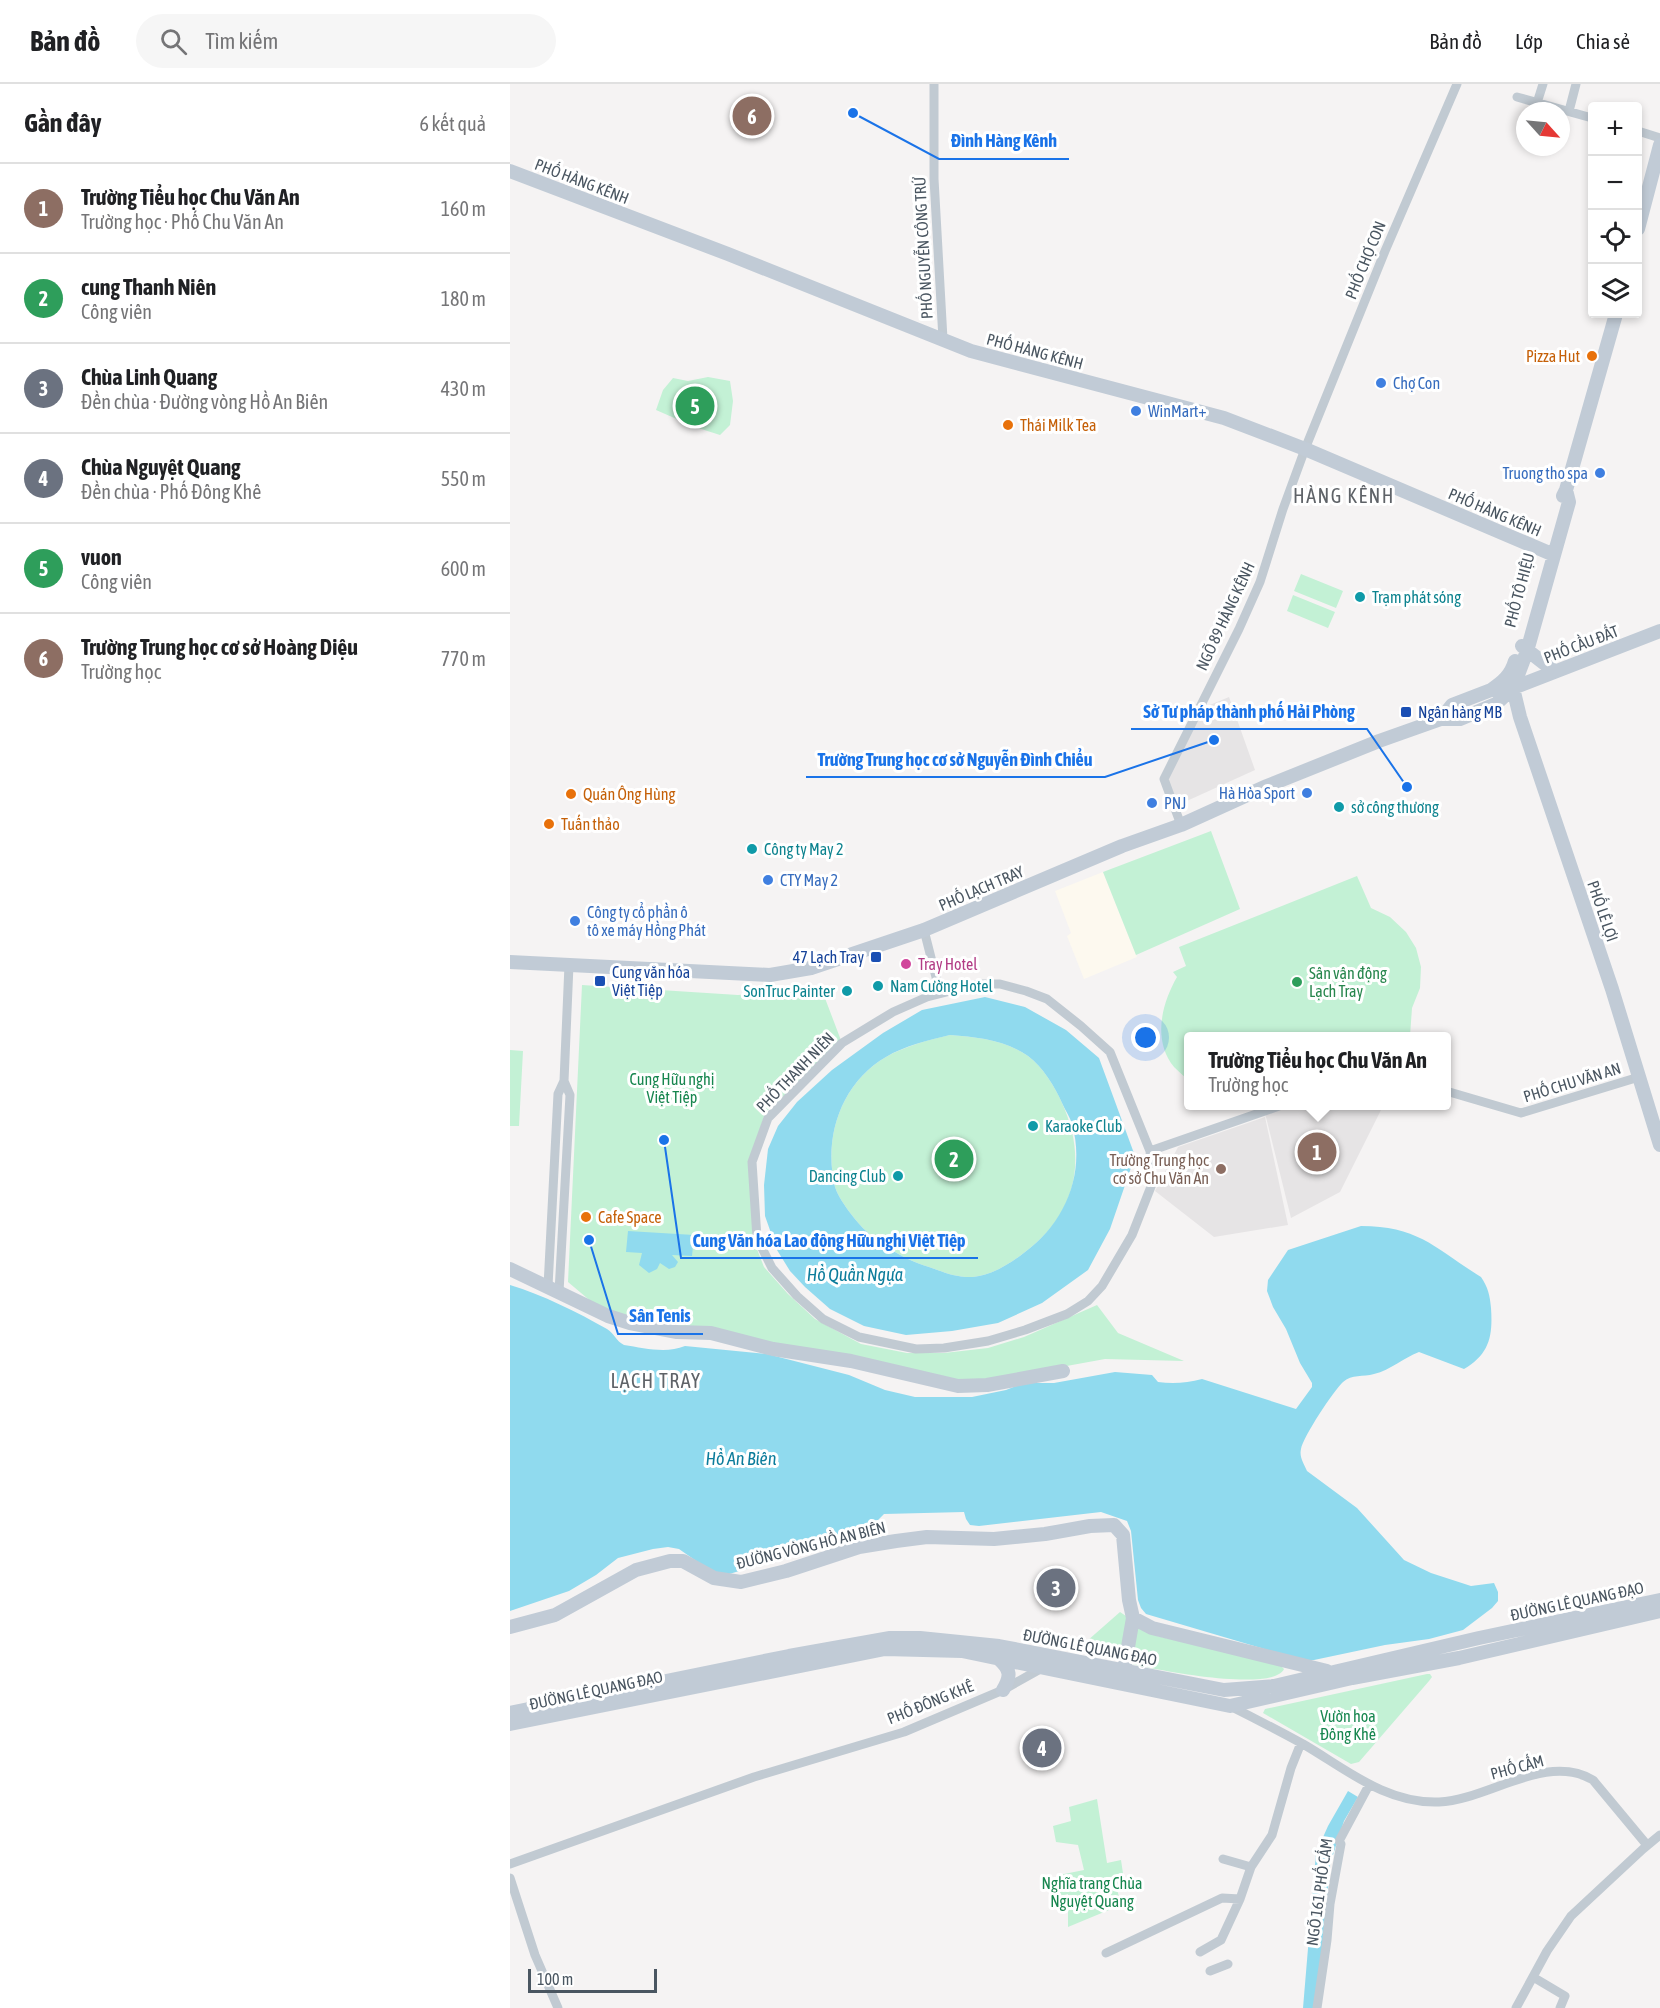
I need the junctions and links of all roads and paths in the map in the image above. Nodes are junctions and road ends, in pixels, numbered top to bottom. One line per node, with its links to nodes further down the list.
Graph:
1 (934, 84): 17 (street, PHỐ NGUYỄN CÔNG TRỨ)
2 (1457, 84): 18 (street, PHỐ CHỢ CON)
3 (1543, 84): 7 (street)
4 (1576, 84): 8 (street)
5 (1517, 97): 6 (street)
6 (1534, 102)
7 (1538, 102)
8 (1570, 107)
9 (1570, 111): 10 (street)
10 (1588, 117)
11 (1642, 132): 12 (street)
12 (1660, 138)
13 (1660, 145): 15 (street)
14 (510, 171): 17 (street, PHỐ HÀNG KÊNH)
15 (1642, 214)
16 (1615, 318): 19 (street, PHỐ TÔ HIỆU)
17 (943, 339): 18 (street, PHỐ HÀNG KÊNH)
18 (1305, 449): 19 (street, PHỐ HÀNG KÊNH); 26 (street, NGÕ 89 HÀNG KÊNH)
19 (1550, 553): 21 (street, PHỐ TÔ HIỆU)
20 (1660, 631): 22 (street, PHỐ CẦU ĐẤT)
21 (1524, 648): 22 (street); 23 (street, PHỐ TÔ HIỆU); 24 (street, PHỐ TÔ HIỆU)
22 (1554, 671): 23 (street, PHỐ CẦU ĐẤT)
23 (1513, 688): 24 (street, PHỐ LẠCH TRAY); 25 (street, PHỐ LẠCH TRAY); 31 (street, PHỐ LÊ LỢI)
24 (1491, 690): 25 (street, PHỐ LẠCH TRAY)
25 (1441, 719): 26 (street, PHỐ LẠCH TRAY)
26 (1181, 825): 27 (street, PHỐ LẠCH TRAY)
27 (924, 930): 29 (street, PHỐ LẠCH TRAY); 30 (street)
28 (510, 962): 29 (street, PHỐ LẠCH TRAY)
29 (569, 965): 32 (street)
30 (940, 993): 36 (street, PHỐ THANH NIÊN); 36 (street, PHỐ THANH NIÊN)
31 (1639, 1077): 33 (street, PHỐ CHU VĂN AN); 35 (street, PHỐ LÊ LỢI)
32 (564, 1081): 37 (street); 38 (street)
33 (1451, 1092)
34 (1268, 1110): 36 (street)
35 (1660, 1145)
36 (1150, 1151)
37 (555, 1155): 38 (street); 39 (street)
38 (566, 1156): 40 (street)
39 (553, 1201): 40 (street); 42 (street)
40 (564, 1202): 42 (street)
41 (510, 1269): 42 (street)
42 (554, 1289): 43 (street)
43 (1063, 1371)
44 (1660, 1600): 52 (street, ĐƯỜNG LÊ QUANG ĐẠO)
45 (1660, 1611): 53 (street, ĐƯỜNG LÊ QUANG ĐẠO)
46 (1133, 1618): 47 (street, ĐƯỜNG VÒNG HỒ AN BIÊN); 51 (street, ĐƯỜNG VÒNG HỒ AN BIÊN); 52 (street)
47 (510, 1627)
48 (1046, 1654): 50 (street); 51 (street, ĐƯỜNG LÊ QUANG ĐẠO); 57 (street, ĐƯỜNG LÊ QUANG ĐẠO)
49 (999, 1659): 50 (street, ĐƯỜNG LÊ QUANG ĐẠO); 54 (street); 58 (street, ĐƯỜNG LÊ QUANG ĐẠO)
50 (1042, 1668): 54 (street, PHỐ ĐÔNG KHÊ); 56 (street)
51 (1124, 1671): 55 (street, ĐƯỜNG LÊ QUANG ĐẠO)
52 (1331, 1672): 53 (street); 55 (street, ĐƯỜNG LÊ QUANG ĐẠO)
53 (1352, 1678): 56 (street, ĐƯỜNG LÊ QUANG ĐẠO)
54 (1003, 1690): 64 (street, PHỐ ĐÔNG KHÊ)
55 (1224, 1690): 56 (street)
56 (1230, 1706): 59 (street)
57 (510, 1713)
58 (510, 1724)
59 (1301, 1743): 60 (street, PHỐ CẤM); 65 (street)
60 (1369, 1785): 62 (street, PHỐ CẤM); 74 (street, NGÕ 161 PHỐ CẤM)
61 (1660, 1835): 62 (street)
62 (1647, 1845): 72 (street)
63 (1223, 1859): 65 (street)
64 (510, 1864)
65 (1251, 1867): 67 (street)
66 (510, 1878): 73 (street)
67 (1240, 1899): 68 (street); 69 (street)
68 (1200, 1952)
69 (1106, 1953)
70 (1228, 1964): 71 (street)
71 (1210, 1971)
72 (1533, 1977): 75 (street); 76 (street)
73 (558, 2008)
74 (1317, 2008)
75 (1516, 2008)
76 (1560, 2008)

